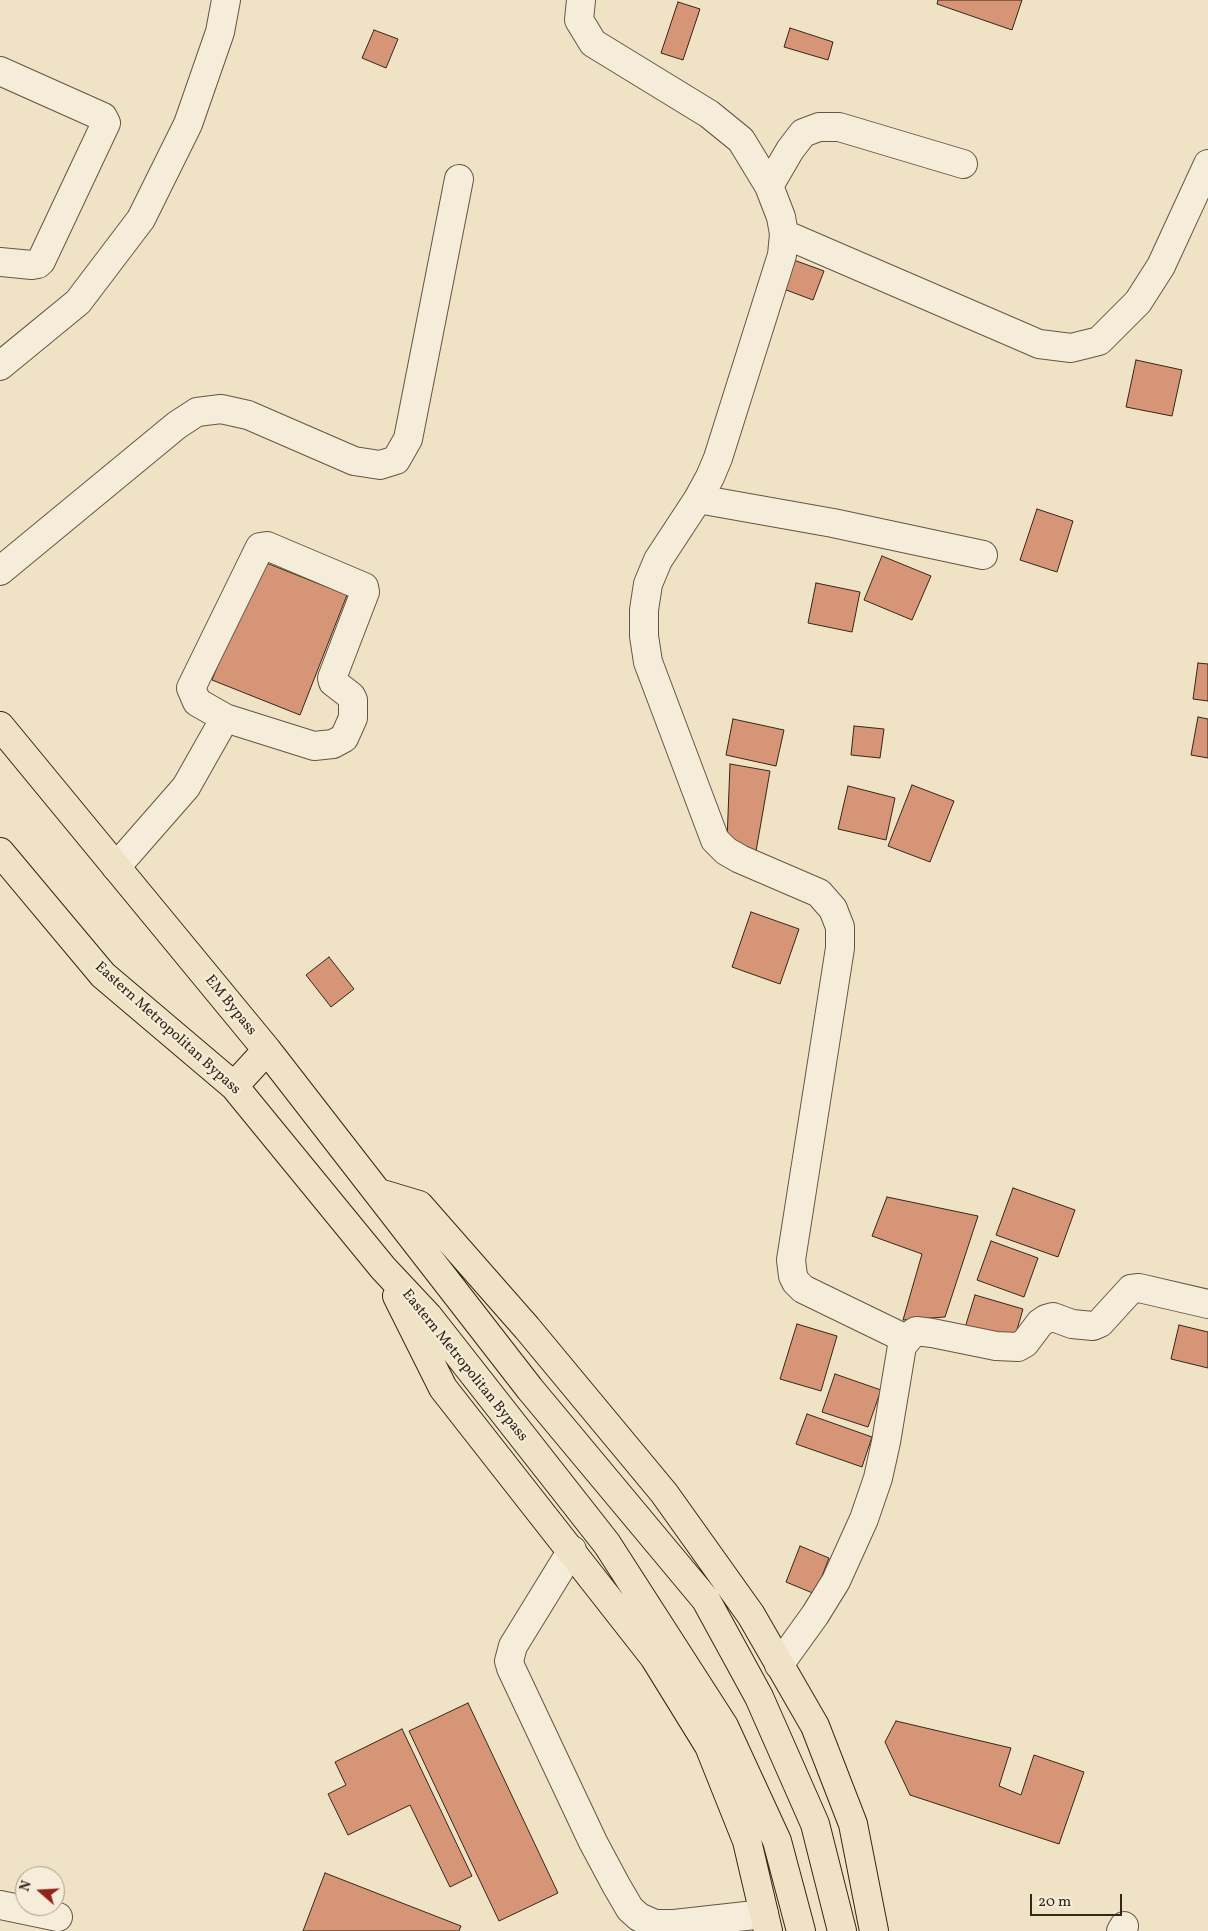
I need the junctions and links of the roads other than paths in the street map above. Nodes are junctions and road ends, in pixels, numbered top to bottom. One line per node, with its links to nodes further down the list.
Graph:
1 (226, 0): 10 (street)
2 (581, 0): 7 (street)
3 (0, 71): 9 (street)
4 (963, 164): 7 (street)
5 (1208, 164): 8 (street)
6 (459, 180): 13 (street)
7 (768, 186): 8 (street)
8 (784, 234): 11 (street)
9 (0, 262)
10 (0, 366)
11 (698, 499): 12 (street); 23 (street)
12 (983, 554)
13 (0, 571)
14 (226, 718): 14 (street); 17 (street)
15 (0, 726): 17 (main road, EM Bypass)
16 (0, 852): 19 (main road, Eastern Metropolitan Bypass)
17 (116, 867): 18 (main road, EM Bypass)
18 (267, 1050): 19 (main road); 20 (main road, EM Bypass)
19 (234, 1086): 21 (main road, Eastern Metropolitan Bypass)
20 (379, 1193): 25 (main road); 30 (main road, EM Bypass)
21 (383, 1268): 24 (main road); 29 (main road, Eastern Metropolitan Bypass)
22 (1208, 1304): 23 (street)
23 (906, 1339): 25 (street)
24 (572, 1550): 28 (main road); 28 (street)
25 (779, 1664): 31 (main road)
26 (0, 1905): 27 (street)
27 (58, 1917)
28 (766, 1922)
29 (801, 1931)
30 (842, 1931)
31 (874, 1931)

